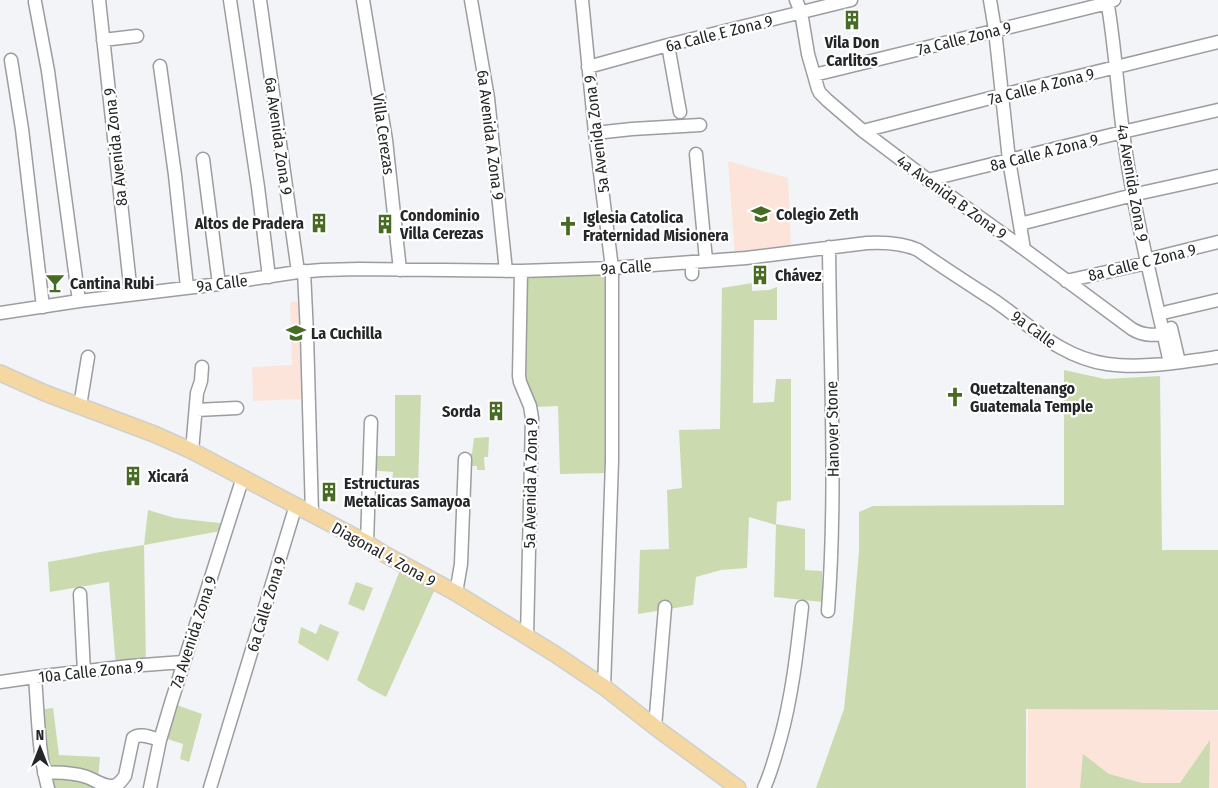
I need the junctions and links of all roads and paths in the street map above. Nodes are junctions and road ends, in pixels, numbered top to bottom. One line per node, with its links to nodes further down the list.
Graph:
1 (99, 0): 15 (street, 8a Avenida Zona 9)
2 (230, 0): 47 (street)
3 (260, 0): 44 (street, 6a Avenida Zona 9)
4 (363, 0): 43 (street, Villa Cerezas)
5 (471, 0): 45 (street, 6a Avenida A Zona 9)
6 (582, 0): 21 (street, 5a Avenida Zona 9)
7 (796, 0): 12 (street, 4a Avenida B Zona 9)
8 (850, 0): 12 (street, 6a Calle E Zona 9)
9 (990, 0): 13 (street)
10 (1111, 1): 13 (street, 7a Calle Zona 9); 20 (street, 4a Avenida Zona 9)
11 (35, 2): 53 (street)
12 (801, 12): 17 (street, 6a Calle E Zona 9); 22 (street, 4a Avenida B Zona 9)
13 (995, 30): 22 (street, 7a Calle Zona 9); 23 (street)
14 (137, 36): 15 (street)
15 (103, 40): 51 (street, 8a Avenida Zona 9)
16 (1218, 42): 20 (street, 7a Calle A Zona 9)
17 (668, 45): 21 (street, 6a Calle E Zona 9); 25 (street)
18 (11, 60): 54 (street)
19 (160, 66): 50 (street)
20 (1120, 66): 23 (street, 7a Calle A Zona 9); 28 (street, 4a Avenida Zona 9)
21 (588, 67): 29 (street, 5a Avenida Zona 9)
22 (814, 75): 27 (street, 4a Avenida B Zona 9)
23 (1002, 95): 27 (street, 7a Calle A Zona 9); 32 (street)
24 (1218, 110): 28 (street, 8a Calle A Zona 9)
25 (680, 112)
26 (700, 125): 29 (street)
27 (864, 131): 34 (street, 4a Avenida B Zona 9)
28 (1127, 131): 32 (street, 8a Calle A Zona 9); 35 (street, 4a Avenida Zona 9)
29 (595, 133): 42 (street, 5a Avenida Zona 9)
30 (696, 154): 40 (street)
31 (203, 159): 49 (street)
32 (1009, 160): 34 (street, 8a Calle A Zona 9); 36 (street)
33 (1218, 176): 35 (street)
34 (928, 180): 39 (street, 4a Avenida B Zona 9)
35 (1137, 195): 36 (street); 41 (street, 4a Avenida Zona 9)
36 (1020, 224): 39 (street)
37 (1218, 242): 41 (street, 8a Calle C Zona 9)
38 (829, 247): 40 (street, 9a Calle); 60 (street, 9a Calle); 77 (street, Hanover Stone)
39 (1024, 249): 48 (street, 4a Avenida B Zona 9)
40 (706, 260): 42 (street, 9a Calle)
41 (1150, 260): 48 (street, 8a Calle C Zona 9); 55 (street, 4a Avenida Zona 9); 57 (street, 4a Avenida Zona 9)
42 (612, 268): 46 (street, 9a Calle); 83 (street, 5a Avenida Zona 9)
43 (400, 270): 44 (street, 9a Calle); 45 (street, 9a Calle)
44 (301, 271): 47 (street, 9a Calle); 71 (street, 6a Avenida Zona 9)
45 (506, 271): 46 (street, 9a Calle)
46 (521, 271): 78 (street, 5a Avenida A Zona 9)
47 (269, 277): 49 (street, 9a Calle)
48 (1066, 281): 57 (street, 4a Avenida B Zona 9)
49 (219, 284): 50 (street, 9a Calle)
50 (187, 287): 51 (street, 9a Calle)
51 (131, 294): 53 (street, 9a Calle)
52 (1218, 300): 55 (street)
53 (79, 301): 54 (street, 9a Calle)
54 (43, 307): 56 (street, 9a Calle)
55 (1167, 312): 57 (street, 4a Avenida Zona 9)
56 (0, 313)
57 (1168, 334): 60 (street, 4a Avenida Zona 9)
58 (88, 357): 63 (street)
59 (1218, 358): 60 (street, 9a Calle)
60 (1174, 363)
61 (202, 366): 65 (street)
62 (0, 373): 63 (main road, Diagonal 4 Zona 9)
63 (80, 406): 67 (main road, Diagonal 4 Zona 9)
64 (237, 408): 65 (street)
65 (196, 410): 67 (street)
66 (371, 422): 72 (street)
67 (192, 450): 69 (main road, Diagonal 4 Zona 9)
68 (465, 459): 73 (street)
69 (243, 477): 70 (main road, Diagonal 4 Zona 9); 79 (street, 7a Avenida Zona 9)
70 (296, 506): 71 (main road, Diagonal 4 Zona 9); 90 (street, 6a Calle Zona 9)
71 (312, 514): 72 (main road, Diagonal 4 Zona 9)
72 (367, 543): 73 (main road, Diagonal 4 Zona 9)
73 (456, 593): 78 (main road, Diagonal 4 Zona 9)
74 (80, 594): 80 (street)
75 (666, 607): 84 (street)
76 (802, 607): 92 (street)
77 (828, 610)
78 (527, 637): 83 (main road, Diagonal 4 Zona 9)
79 (183, 662): 80 (street, 10a Calle Zona 9); 85 (street, 7a Avenida Zona 9)
80 (84, 672): 81 (street, 10a Calle Zona 9)
81 (35, 677): 82 (street, 10a Calle Zona 9); 86 (street)
82 (0, 682)
83 (604, 687): 84 (main road, Diagonal 4 Zona 9)
84 (655, 727): 91 (main road, Diagonal 4 Zona 9)
85 (160, 740): 87 (street); 89 (street, 7a Avenida Zona 9)
86 (44, 773): 87 (street); 88 (street)
87 (102, 786)
88 (48, 788)
89 (150, 788)
90 (210, 788)
91 (738, 788)
92 (764, 788)

